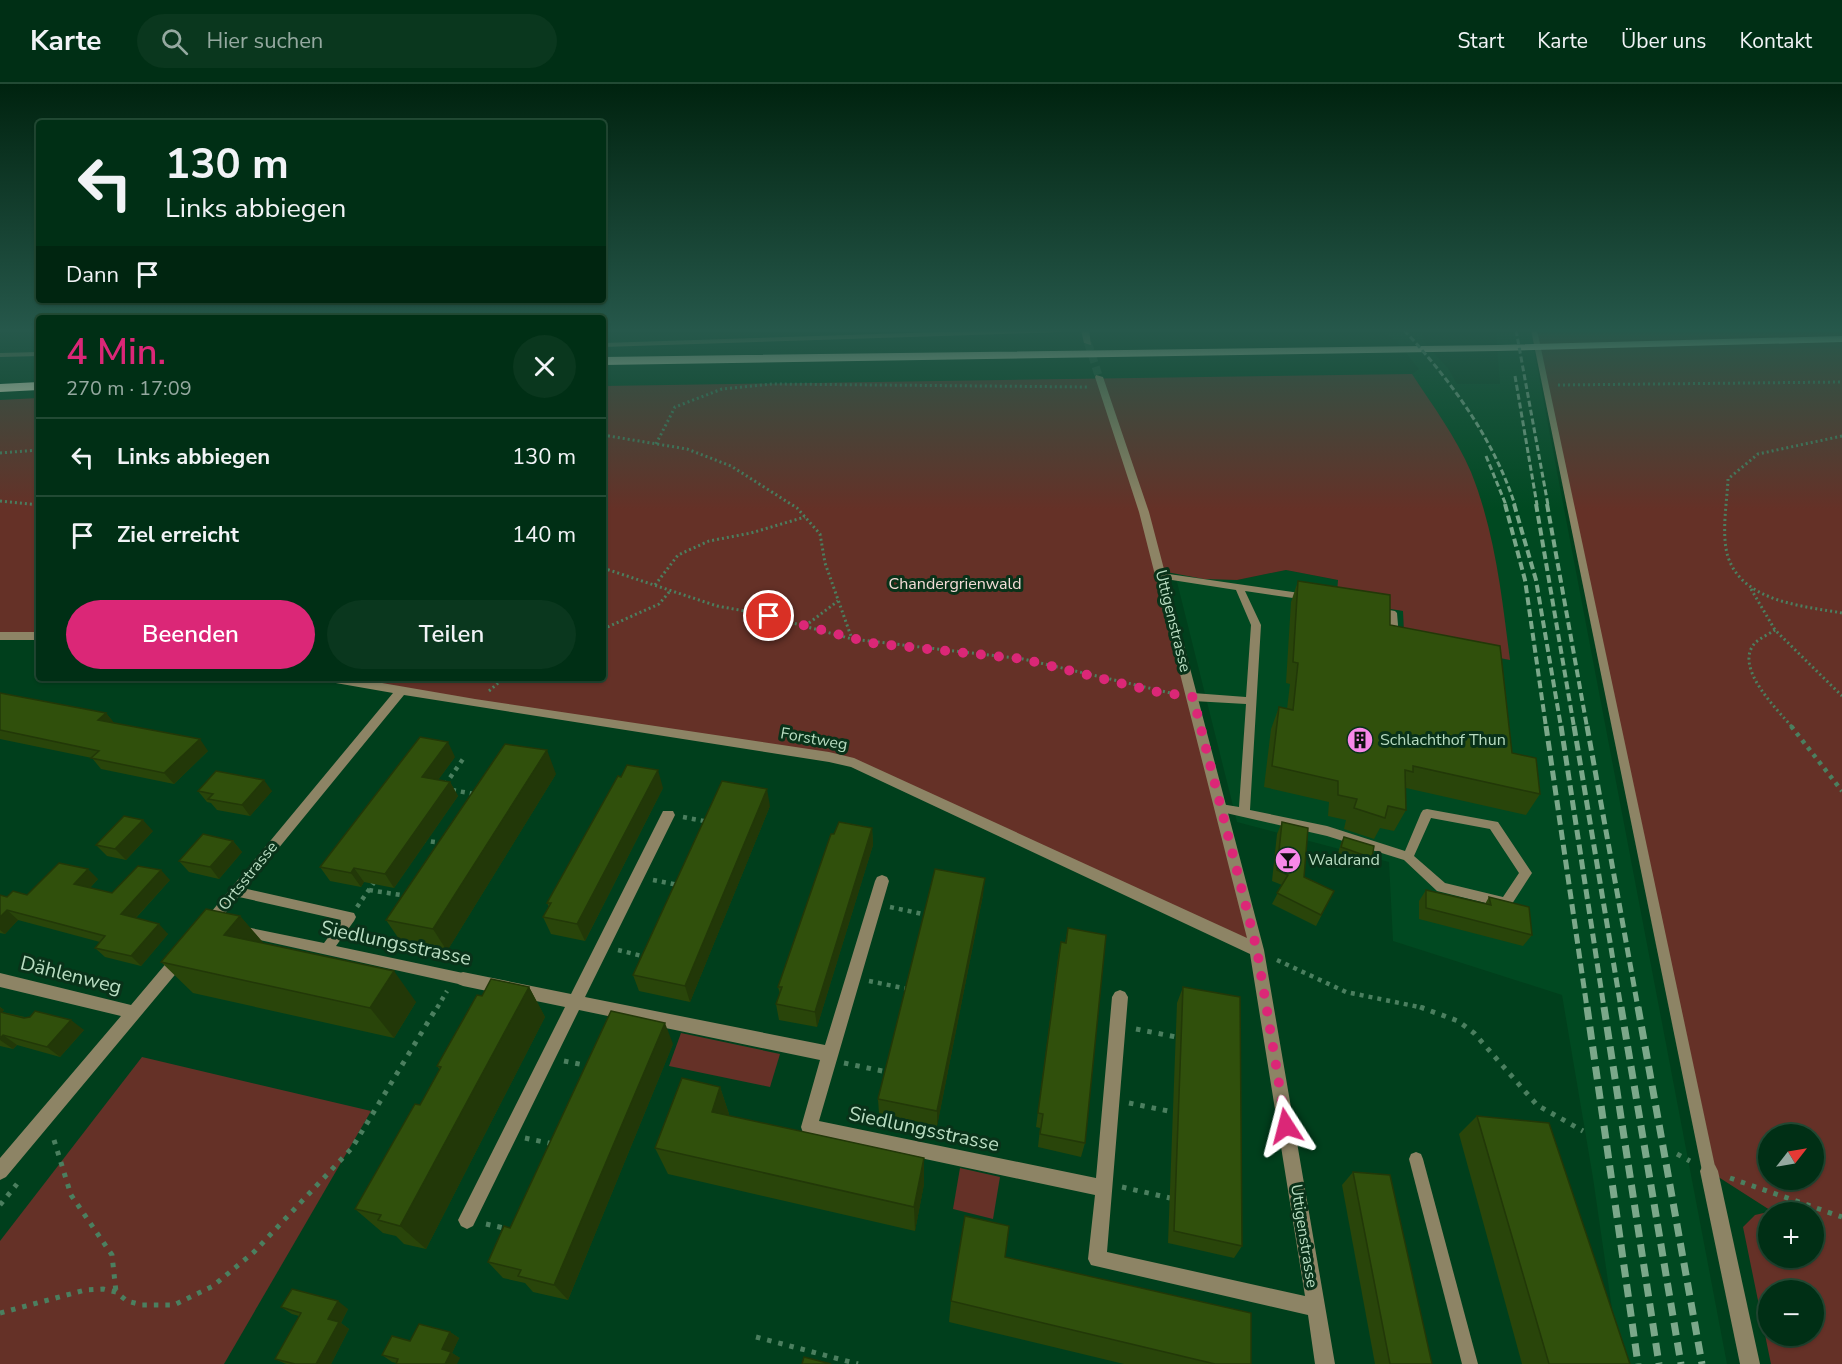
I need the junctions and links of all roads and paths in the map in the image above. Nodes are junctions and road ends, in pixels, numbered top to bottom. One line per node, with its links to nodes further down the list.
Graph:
1 (720, 390): 6 (path)
2 (1104, 390): 13 (street, Uttigenstrasse)
3 (1545, 390): 84 (lane)
4 (606, 436): 6 (path)
5 (1842, 436): 15 (path)
6 (656, 444): 11 (path)
7 (36, 450): 8 (path)
8 (0, 453)
9 (0, 501): 10 (path)
10 (36, 505)
11 (805, 518): 14 (path); 19 (path)
12 (606, 569): 14 (path)
13 (1162, 576): 17 (lane); 32 (street, Uttigenstrasse)
14 (655, 585): 16 (path)
15 (1751, 588): 21 (path); 24 (path)
16 (671, 590): 22 (path); 23 (path)
17 (1240, 590): 18 (lane); 33 (lane)
18 (1322, 600)
19 (838, 601): 22 (path); 27 (path)
20 (1369, 609): 28 (lane)
21 (1842, 613)
22 (804, 626): 27 (path)
23 (606, 628)
24 (1774, 630): 31 (path); 37 (path)
25 (0, 636): 26 (street)
26 (36, 636)
27 (852, 639): 32 (path)
28 (1406, 644)
29 (348, 681): 30 (street, Forstweg)
30 (402, 690): 51 (street, Ortsstrasse); 60 (street, Forstweg)
31 (1842, 696)
32 (1193, 697): 33 (lane); 39 (street, Uttigenstrasse)
33 (1251, 701): 40 (lane)
34 (463, 759): 36 (path)
35 (435, 784): 36 (path)
36 (444, 786): 38 (path)
37 (1842, 790)
38 (485, 796)
39 (1221, 808): 40 (lane); 60 (street, Uttigenstrasse)
40 (1244, 812): 45 (lane)
41 (668, 815): 42 (path); 46 (street)
42 (715, 823)
43 (418, 839): 44 (path)
44 (453, 844)
45 (1408, 857): 45 (lane)
46 (637, 877): 49 (path); 57 (street)
47 (376, 880): 50 (path)
48 (882, 881): 53 (street, Siedlungsstrasse)
49 (686, 887)
50 (369, 890): 52 (path); 55 (path)
51 (234, 891): 55 (lane); 56 (street, Ortsstrasse)
52 (409, 897)
53 (875, 904): 54 (path); 63 (street, Siedlungsstrasse)
54 (927, 915)
55 (350, 917): 59 (lane)
56 (215, 927): 59 (lane, Siedlungsstrasse)
57 (603, 947): 61 (path); 67 (street)
58 (186, 950): 68 (street)
59 (326, 950): 62 (lane, Siedlungsstrasse)
60 (1257, 950): 77 (path); 91 (street, Uttigenstrasse)
61 (654, 958)
62 (459, 978): 67 (street, Siedlungsstrasse); 90 (path)
63 (853, 978): 65 (path); 72 (street, Siedlungsstrasse)
64 (0, 980): 68 (street, Dählenweg)
65 (909, 990)
66 (1120, 997): 69 (street)
67 (575, 1002): 71 (street); 72 (street, Siedlungsstrasse)
68 (133, 1012): 83 (street)
69 (1117, 1025): 70 (path); 75 (street)
70 (1176, 1037)
71 (548, 1057): 73 (path); 78 (street)
72 (830, 1057): 74 (path); 85 (street, Siedlungsstrasse)
73 (592, 1067)
74 (889, 1072)
75 (1111, 1099): 76 (path); 85 (street)
76 (1173, 1112)
77 (1583, 1131)
78 (510, 1134): 80 (path); 88 (street)
79 (54, 1140): 90 (path)
80 (557, 1145)
81 (1677, 1154): 84 (path)
82 (1416, 1159): 96 (lane)
83 (0, 1171)
84 (1709, 1171): 87 (path); 97 (street)
85 (1104, 1186): 86 (path); 91 (street)
86 (1170, 1198)
87 (1842, 1217)
88 (467, 1220): 89 (path)
89 (519, 1231)
90 (116, 1292): 92 (path)
91 (1316, 1308): 95 (street, Uttigenstrasse)
92 (0, 1313)
93 (756, 1337): 94 (path)
94 (858, 1364)
95 (1325, 1364)
96 (1470, 1364)
97 (1750, 1364)

